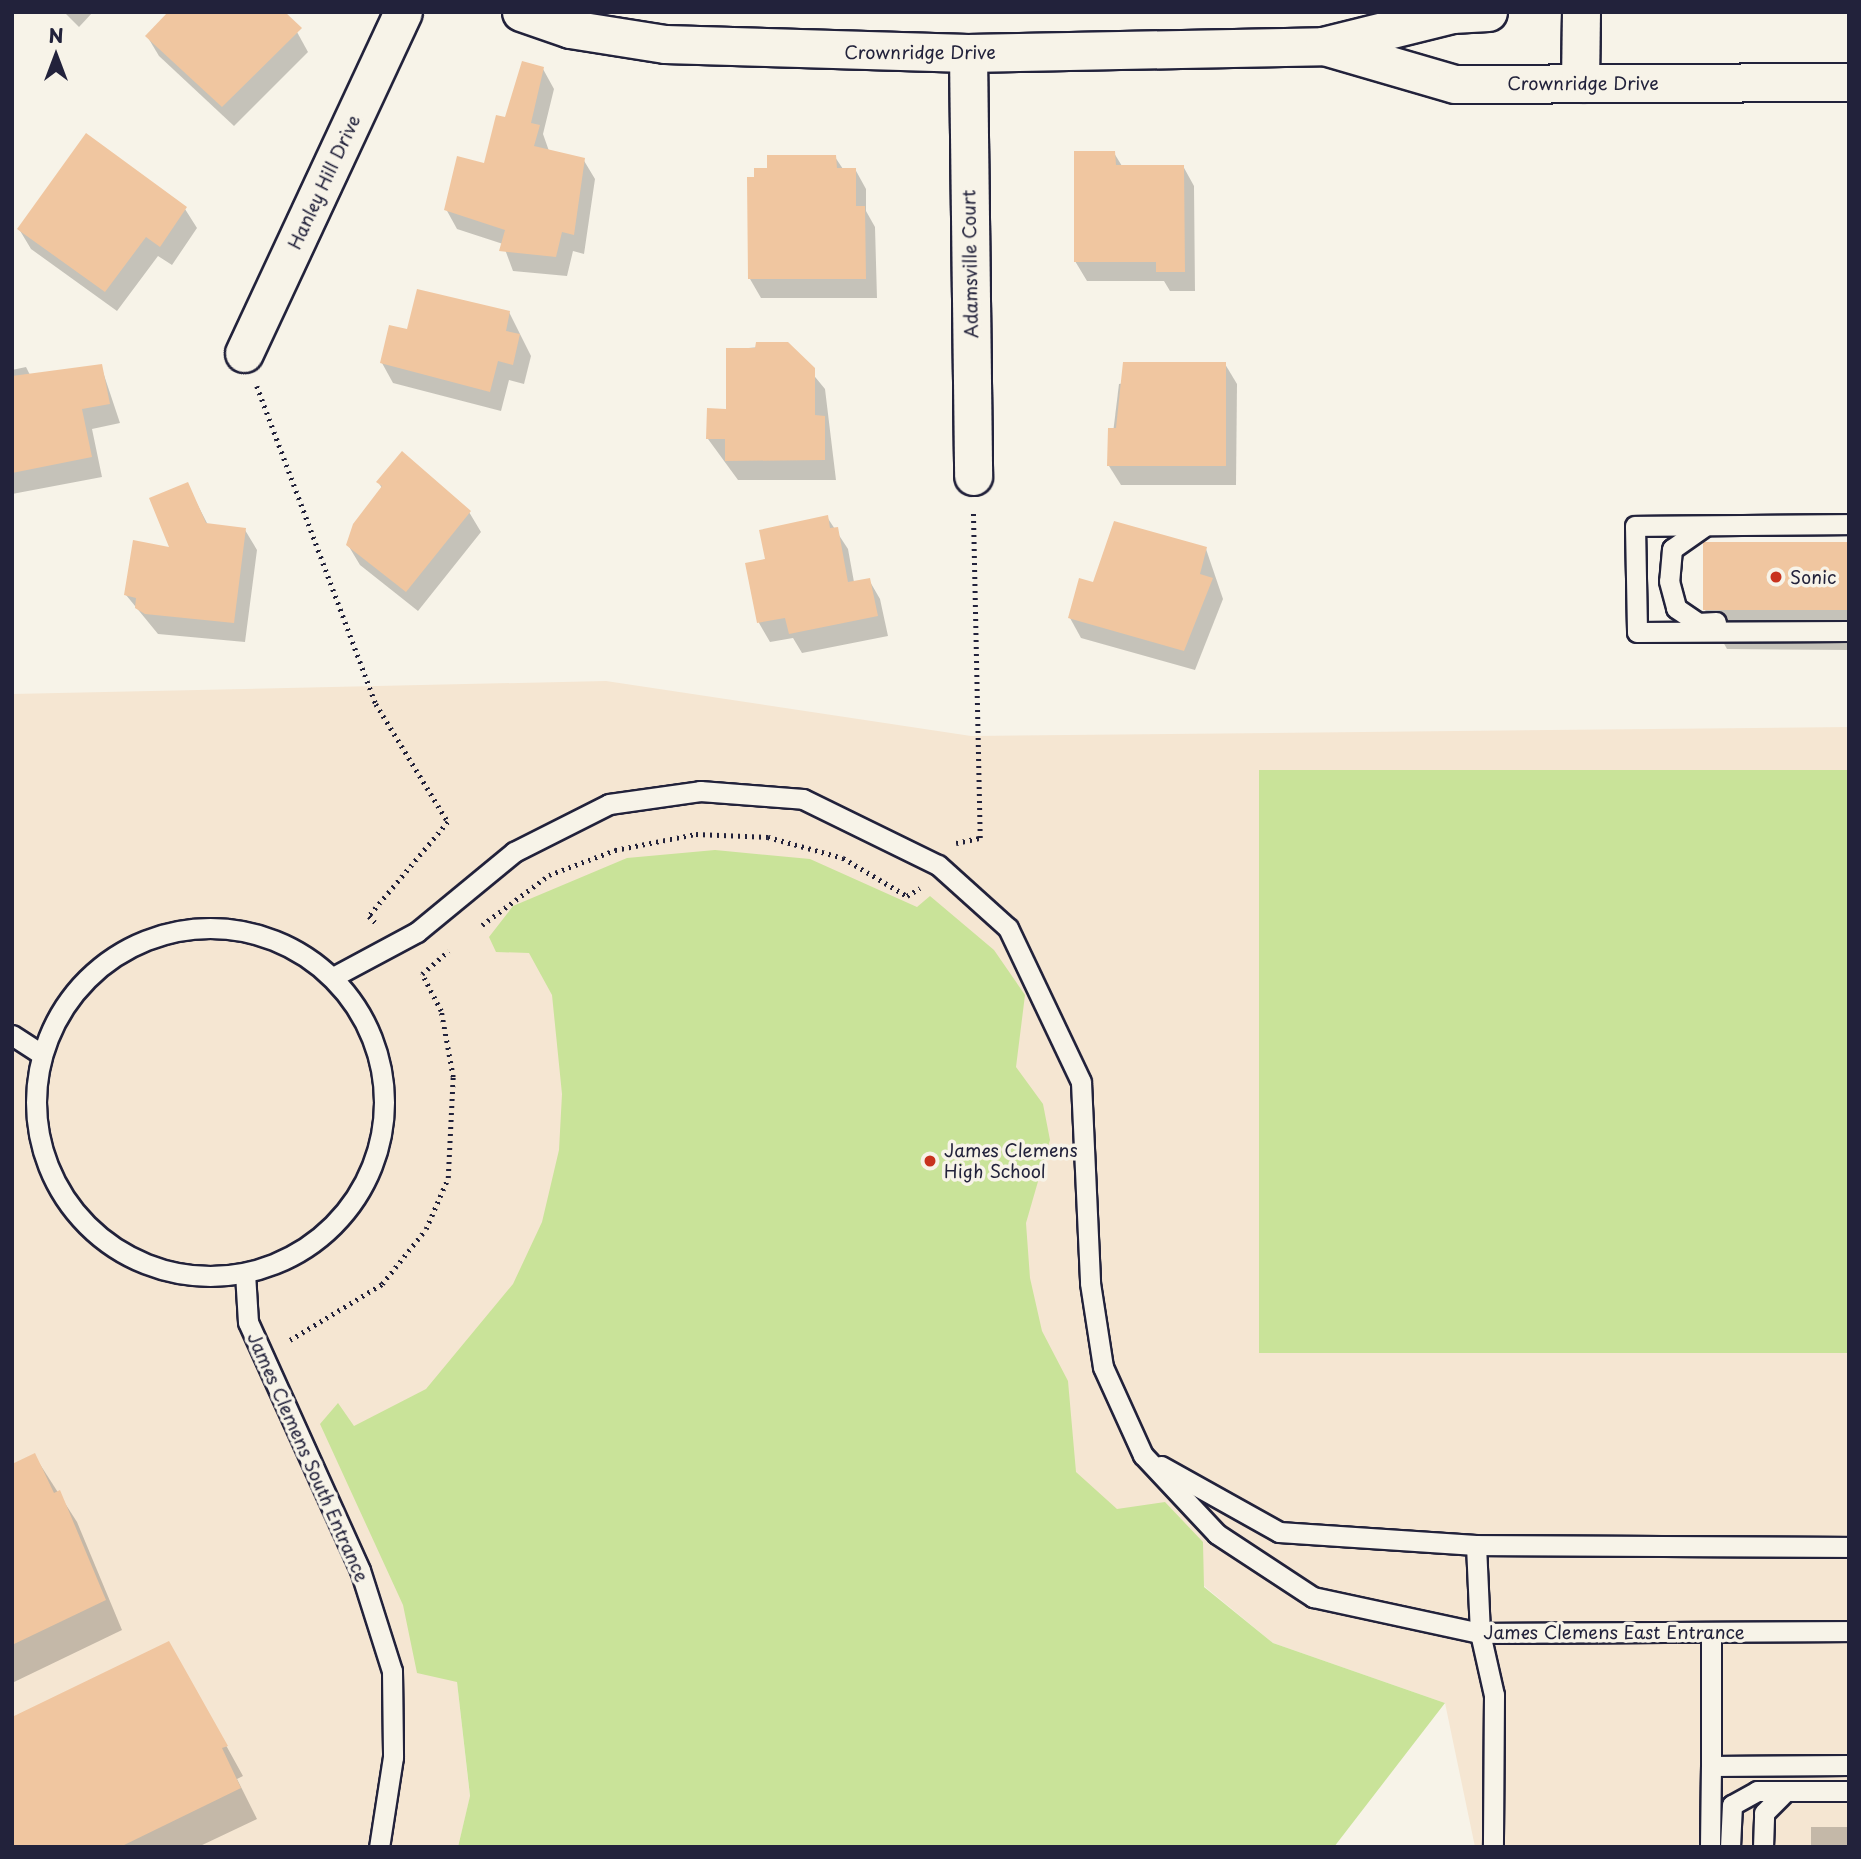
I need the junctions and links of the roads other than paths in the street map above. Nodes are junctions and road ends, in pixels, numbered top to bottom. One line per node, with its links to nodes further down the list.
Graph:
1 (403, 12): 9 (street, Hanley Hill Drive)
2 (522, 12): 6 (street, Crownridge Drive)
3 (1488, 12): 5 (street, Crownridge Drive)
4 (1581, 12): 8 (street)
5 (1323, 46): 6 (street, Crownridge Drive); 8 (street, Crownridge Drive)
6 (968, 53): 10 (street, Adamsville Court)
7 (1849, 82): 8 (street, Crownridge Drive)
8 (1580, 83)
9 (244, 353)
10 (973, 476)
11 (1849, 524): 12 (lane)
12 (1706, 525): 13 (lane); 13 (lane)
13 (1849, 629)
14 (333, 977): 16 (lane); 17 (lane); 18 (lane, James Clemens East Entrance)
15 (12, 1035): 16 (lane)
16 (41, 1054): 17 (lane)
17 (245, 1273): 28 (lane, James Clemens South Entrance)
18 (1143, 1455): 19 (lane); 23 (lane, James Clemens East Entrance)
19 (1476, 1545): 20 (lane); 23 (lane)
20 (1849, 1547)
21 (1849, 1631): 22 (lane, James Clemens East Entrance)
22 (1711, 1632): 23 (lane, James Clemens East Entrance); 25 (lane)
23 (1480, 1633): 29 (lane)
24 (1849, 1765): 25 (lane)
25 (1711, 1766): 30 (lane)
26 (1786, 1791): 27 (lane); 31 (lane); 32 (lane)
27 (1849, 1791)
28 (379, 1847)
29 (1493, 1847)
30 (1710, 1847)
31 (1730, 1847)
32 (1763, 1847)

